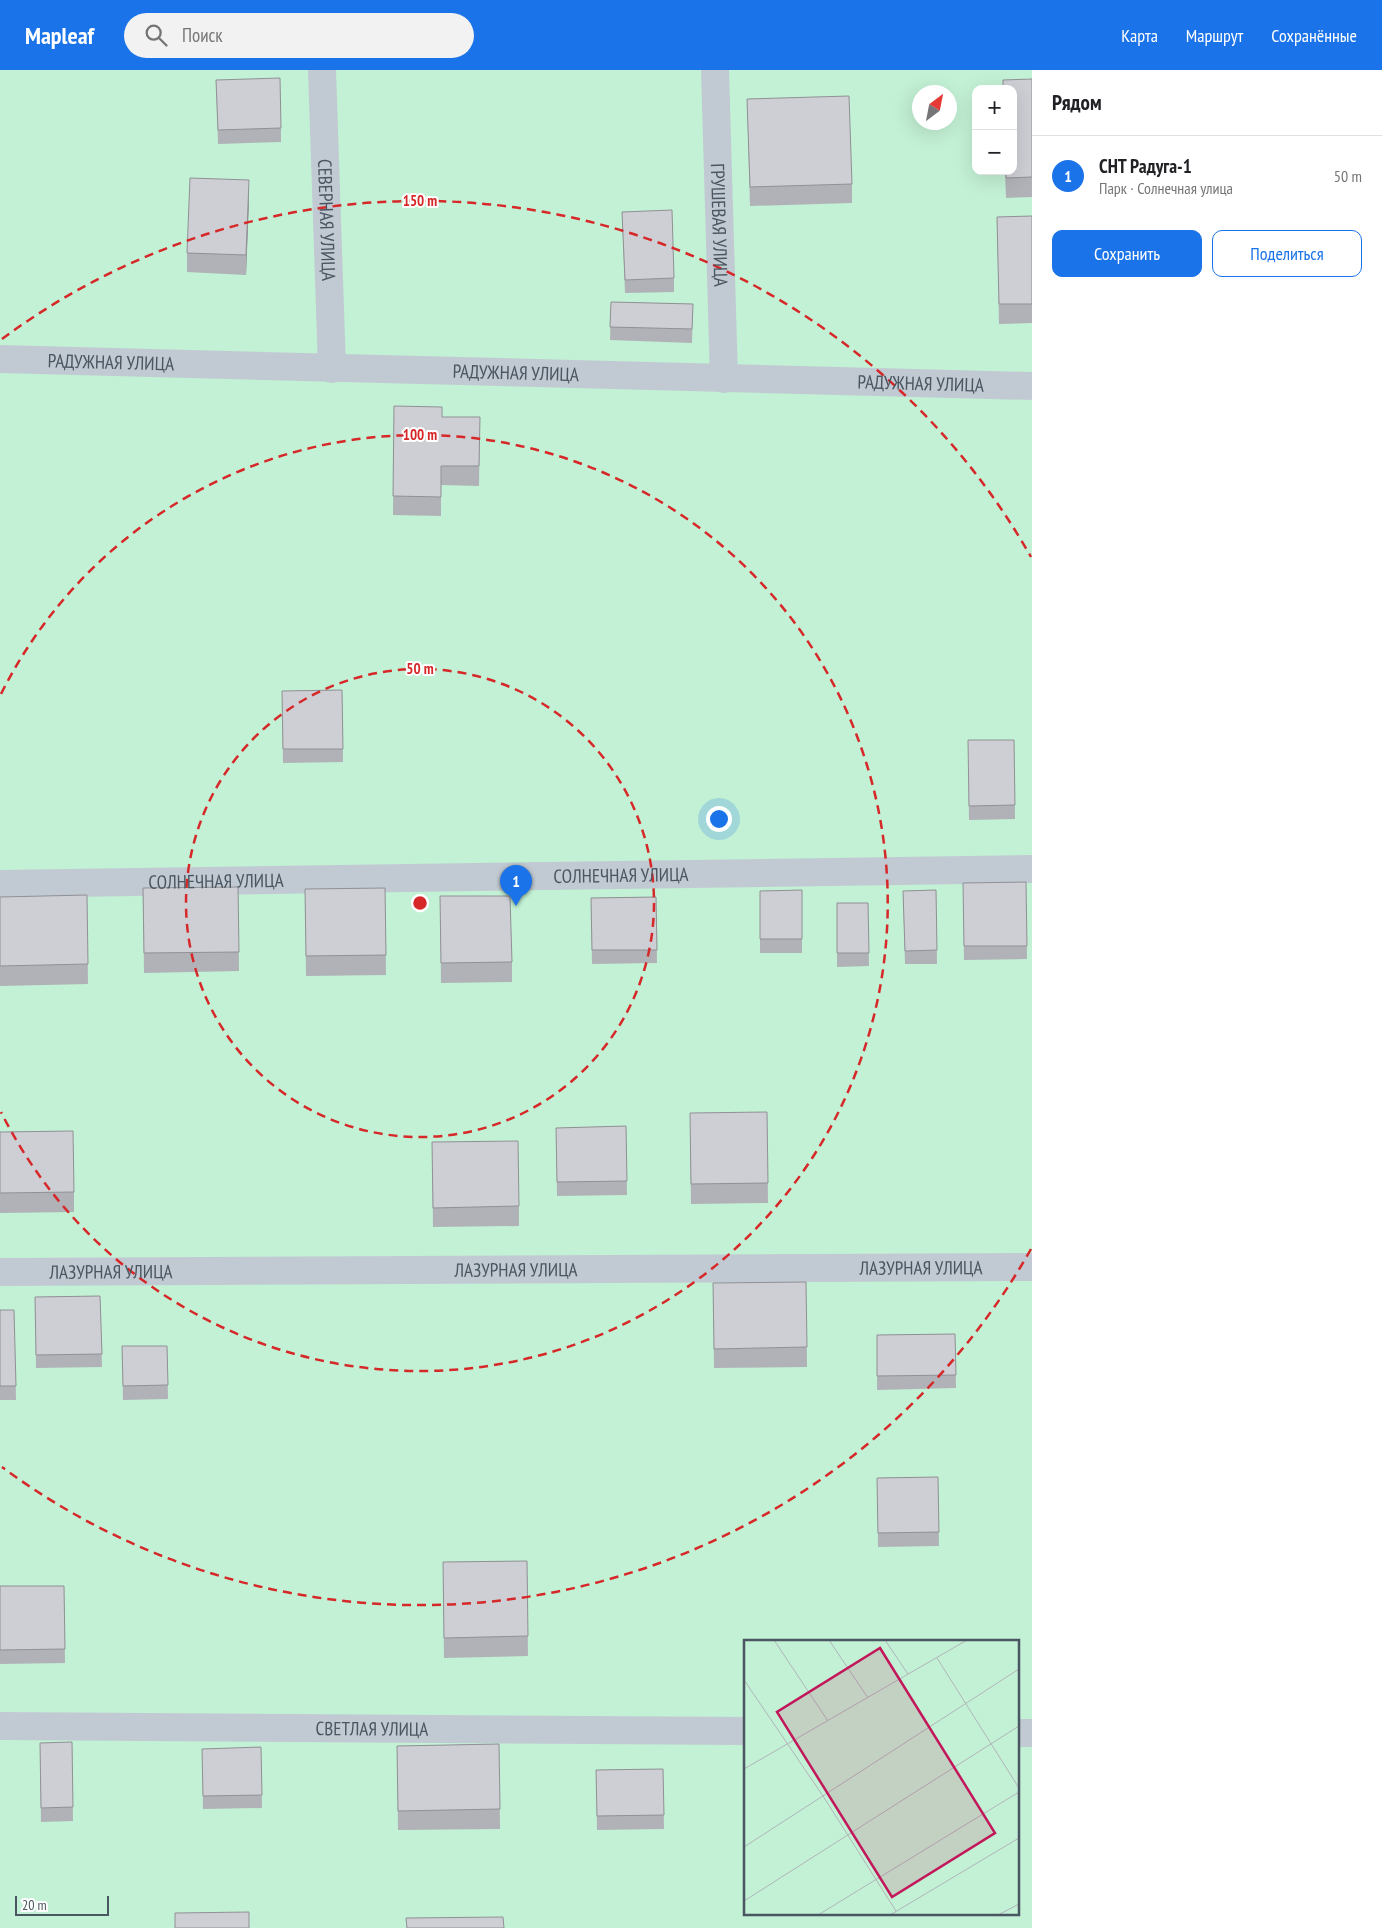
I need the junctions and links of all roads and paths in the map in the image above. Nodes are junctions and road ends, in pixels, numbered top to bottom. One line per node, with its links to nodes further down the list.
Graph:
1 (322, 70): 4 (street, СЕВЕРНАЯ УЛИЦА)
2 (715, 70): 5 (street, ГРУШЕВАЯ УЛИЦА)
3 (0, 359): 4 (street, РАДУЖНАЯ УЛИЦА)
4 (332, 369): 5 (street, РАДУЖНАЯ УЛИЦА)
5 (724, 379): 6 (street, РАДУЖНАЯ УЛИЦА)
6 (1032, 386)
7 (1032, 869): 8 (street, СОЛНЕЧНАЯ УЛИЦА)
8 (0, 884)
9 (1032, 1267): 10 (street, ЛАЗУРНАЯ УЛИЦА)
10 (0, 1272)
11 (0, 1726): 12 (street, СВЕТЛАЯ УЛИЦА)
12 (744, 1731)
13 (1019, 1733): 14 (street)
14 (1032, 1733)

